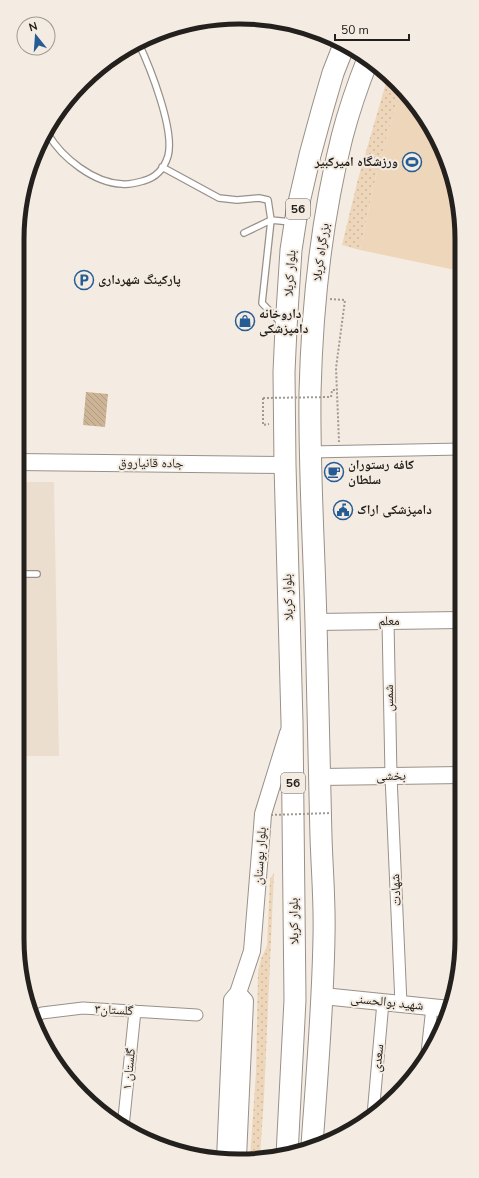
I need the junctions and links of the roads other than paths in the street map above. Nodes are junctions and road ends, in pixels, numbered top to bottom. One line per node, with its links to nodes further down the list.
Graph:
1 (141, 48): 5 (lane)
2 (342, 50): 7 (highway, بلوار کربلا / 56)
3 (366, 65): 11 (highway, بزرگراه کربلا / 56)
4 (50, 137): 5 (lane)
5 (162, 167): 6 (lane)
6 (271, 220): 7 (lane); 8 (lane); 9 (lane)
7 (296, 222): 9 (highway, بلوار کربلا / 56)
8 (244, 234)
9 (286, 328): 13 (highway, بلوار کربلا / 56)
10 (455, 449): 11 (street)
11 (310, 452): 18 (highway, بلوار کربلا / 56)
12 (24, 462): 13 (street, جاده قانیاروق)
13 (285, 465): 19 (highway, بلوار کربلا / 56)
14 (24, 574): 15 (lane)
15 (37, 574)
16 (455, 620): 17 (street, معلم)
17 (388, 621): 18 (street, معلم); 21 (street, شمس)
18 (316, 622): 22 (highway, بلوار کربلا / 56)
19 (292, 722): 23 (street, بلوار بوستان); 36 (highway, بلوار کربلا / 56)
20 (455, 775): 21 (street, بخشی)
21 (391, 776): 22 (street, بخشی); 26 (street, شهادت)
22 (320, 777): 24 (highway, بلوار کربلا / 56)
23 (238, 993): 37 (street, بلوار بوستان); 38 (street)
24 (323, 996): 25 (street, شهید بوالحسنی); 35 (highway, بلوار کربلا / 56)
25 (384, 1002): 26 (street, شهید بوالحسنی); 33 (street, سعدی)
26 (401, 1004): 27 (street, شهید بوالحسنی)
27 (432, 1007): 28 (street, شهید بوالحسنی); 32 (street)
28 (444, 1008)
29 (135, 1011): 30 (street, گلستان۳); 31 (street, گلستان۳); 34 (street, گلستان ۱)
30 (38, 1015)
31 (197, 1015)
32 (428, 1042)
33 (374, 1107)
34 (124, 1120)
35 (312, 1142)
36 (287, 1149)
37 (225, 1154)
38 (238, 1154)

